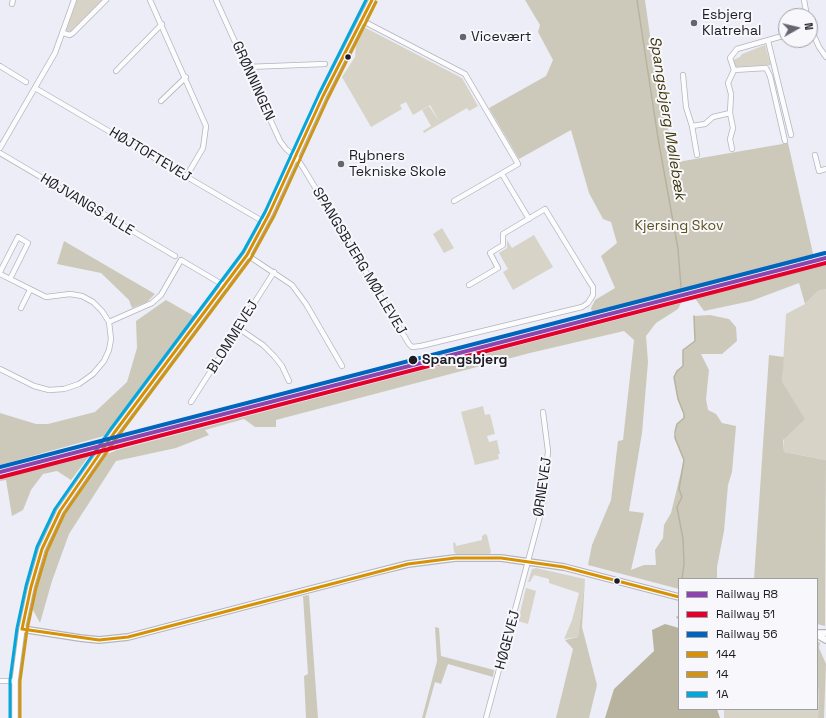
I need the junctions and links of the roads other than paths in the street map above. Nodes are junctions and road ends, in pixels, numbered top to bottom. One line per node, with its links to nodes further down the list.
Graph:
1 (74, 0): 8 (street)
2 (106, 0): 8 (street)
3 (150, 0): 7 (street)
4 (216, 0): 15 (street, GRØNNINGEN)
5 (372, 0): 6 (street)
6 (361, 20): 32 (street); 34 (street)
7 (162, 24): 17 (street); 19 (street)
8 (63, 34): 21 (street)
9 (778, 37): 10 (street)
10 (768, 41): 16 (street); 25 (street)
11 (818, 46): 12 (street)
12 (826, 57)
13 (325, 64): 15 (street)
14 (0, 66): 20 (street)
15 (247, 67): 32 (street, GRØNNINGEN)
16 (734, 70): 23 (street); 26 (street)
17 (116, 71)
18 (683, 75): 24 (street)
19 (186, 77): 22 (street); 35 (street)
20 (26, 82)
21 (35, 88): 27 (street); 35 (street, HØJTOFTEVEJ)
22 (161, 101)
23 (730, 113): 24 (street); 28 (street)
24 (692, 126): 30 (street)
25 (791, 135)
26 (785, 141)
27 (0, 148)
28 (732, 149)
29 (0, 153): 40 (street, HØJVANGS ALLE)
30 (697, 155)
31 (815, 155): 33 (street)
32 (296, 157): 37 (street, SPANGSBJERG MØLLEVEJ); 38 (street)
33 (826, 169)
34 (502, 174): 36 (street); 37 (street)
35 (186, 177): 38 (street, HØJTOFTEVEJ)
36 (454, 201)
37 (529, 219): 44 (street, SPANGSBJERG MØLLEVEJ)
38 (264, 222): 39 (street)
39 (247, 255): 41 (street); 45 (street)
40 (175, 256)
41 (274, 272): 49 (street, BLOMMEVEJ); 50 (street)
42 (0, 273): 43 (street); 43 (street)
43 (10, 279): 46 (street)
44 (469, 285)
45 (225, 286): 48 (street); 57 (street)
46 (30, 290): 47 (street); 48 (street)
47 (21, 308)
48 (108, 322): 51 (street)
49 (238, 328): 52 (street); 53 (street, BLOMMEVEJ)
50 (342, 366)
51 (0, 369)
52 (289, 381)
53 (191, 402)
54 (543, 412): 55 (street, ØRNEVEJ)
55 (528, 561): 56 (street); 57 (street); 61 (street, HØGEVEJ)
56 (678, 597)
57 (22, 629): 59 (street)
58 (0, 681): 59 (street)
59 (15, 681): 60 (street)
60 (15, 718)
61 (486, 718)

